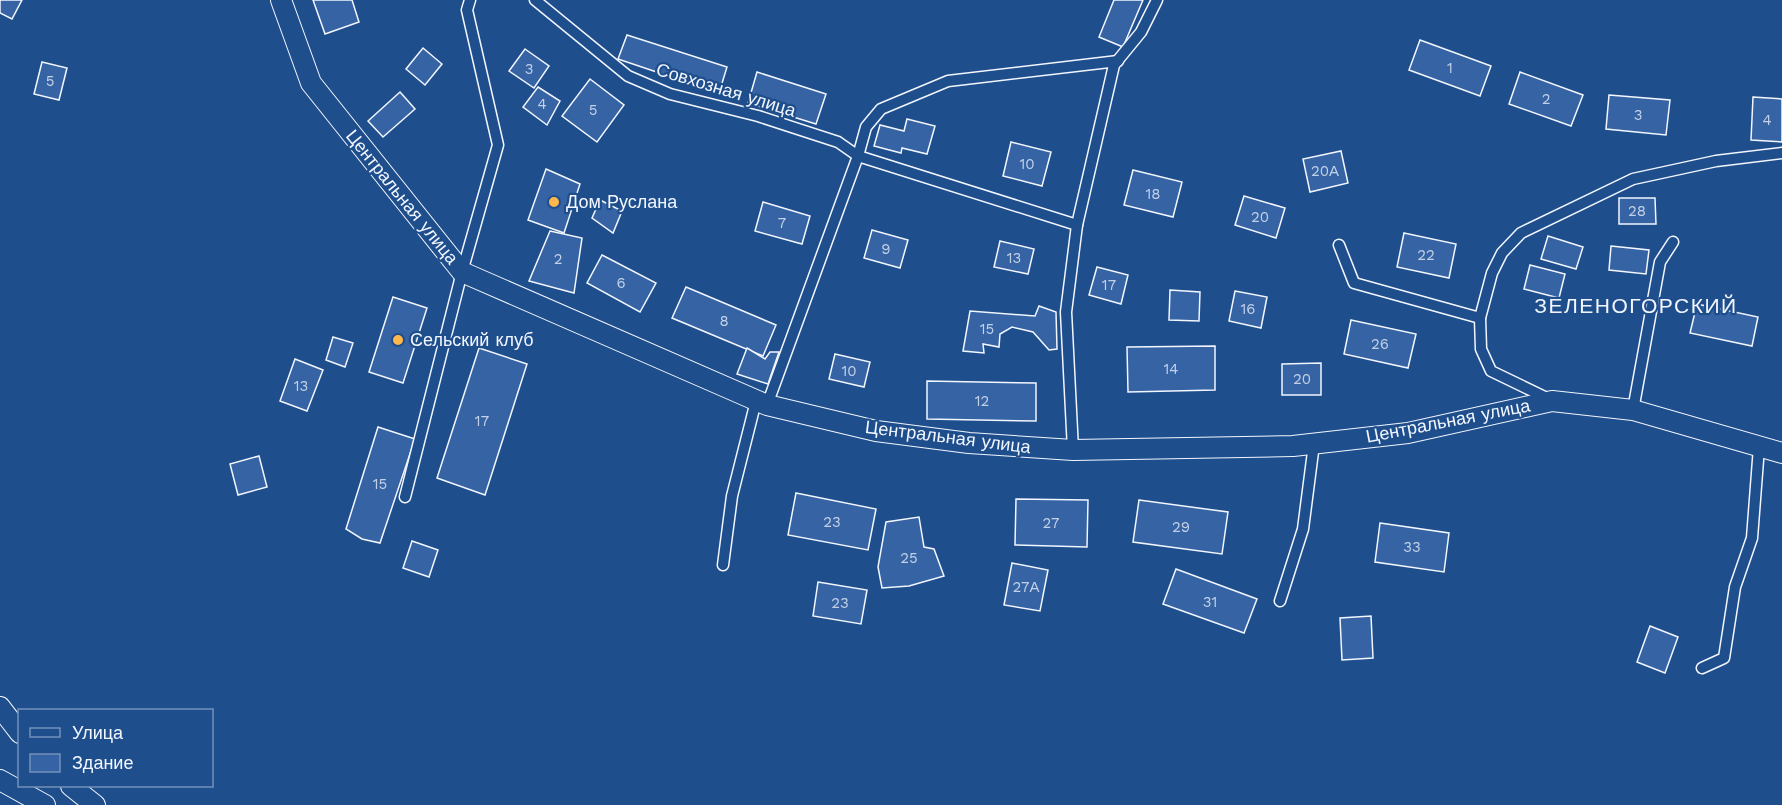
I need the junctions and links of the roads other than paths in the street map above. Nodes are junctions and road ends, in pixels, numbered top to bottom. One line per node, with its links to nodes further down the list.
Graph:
1 (281, 0): 11 (street, Центральная улица)
2 (470, 0): 11 (lane)
3 (535, 0): 7 (lane, Совхозная улица)
4 (1157, 0): 5 (lane)
5 (1118, 61): 7 (lane); 8 (lane)
6 (1782, 153): 12 (lane)
7 (858, 156): 8 (lane, Совхозная улица); 14 (lane)
8 (1077, 225): 18 (lane)
9 (1673, 242): 15 (lane)
10 (1339, 245): 12 (lane)
11 (462, 272): 14 (street, Центральная улица); 20 (lane)
12 (1480, 318): 13 (lane)
13 (1552, 401): 15 (street, Центральная улица); 16 (street, Центральная улица)
14 (762, 403): 18 (street, Центральная улица); 21 (lane)
15 (1633, 410): 17 (street, Центральная улица)
16 (1314, 444): 18 (street, Центральная улица); 22 (lane)
17 (1759, 447): 19 (street, Центральная улица); 23 (lane)
18 (1073, 450)
19 (1782, 453)
20 (405, 496)
21 (723, 565)
22 (1280, 601)
23 (1702, 668)
24 (0, 707): 25 (street)
25 (18, 730)
26 (0, 780): 28 (street)
27 (72, 787): 29 (street)
28 (45, 805)
29 (95, 805)

